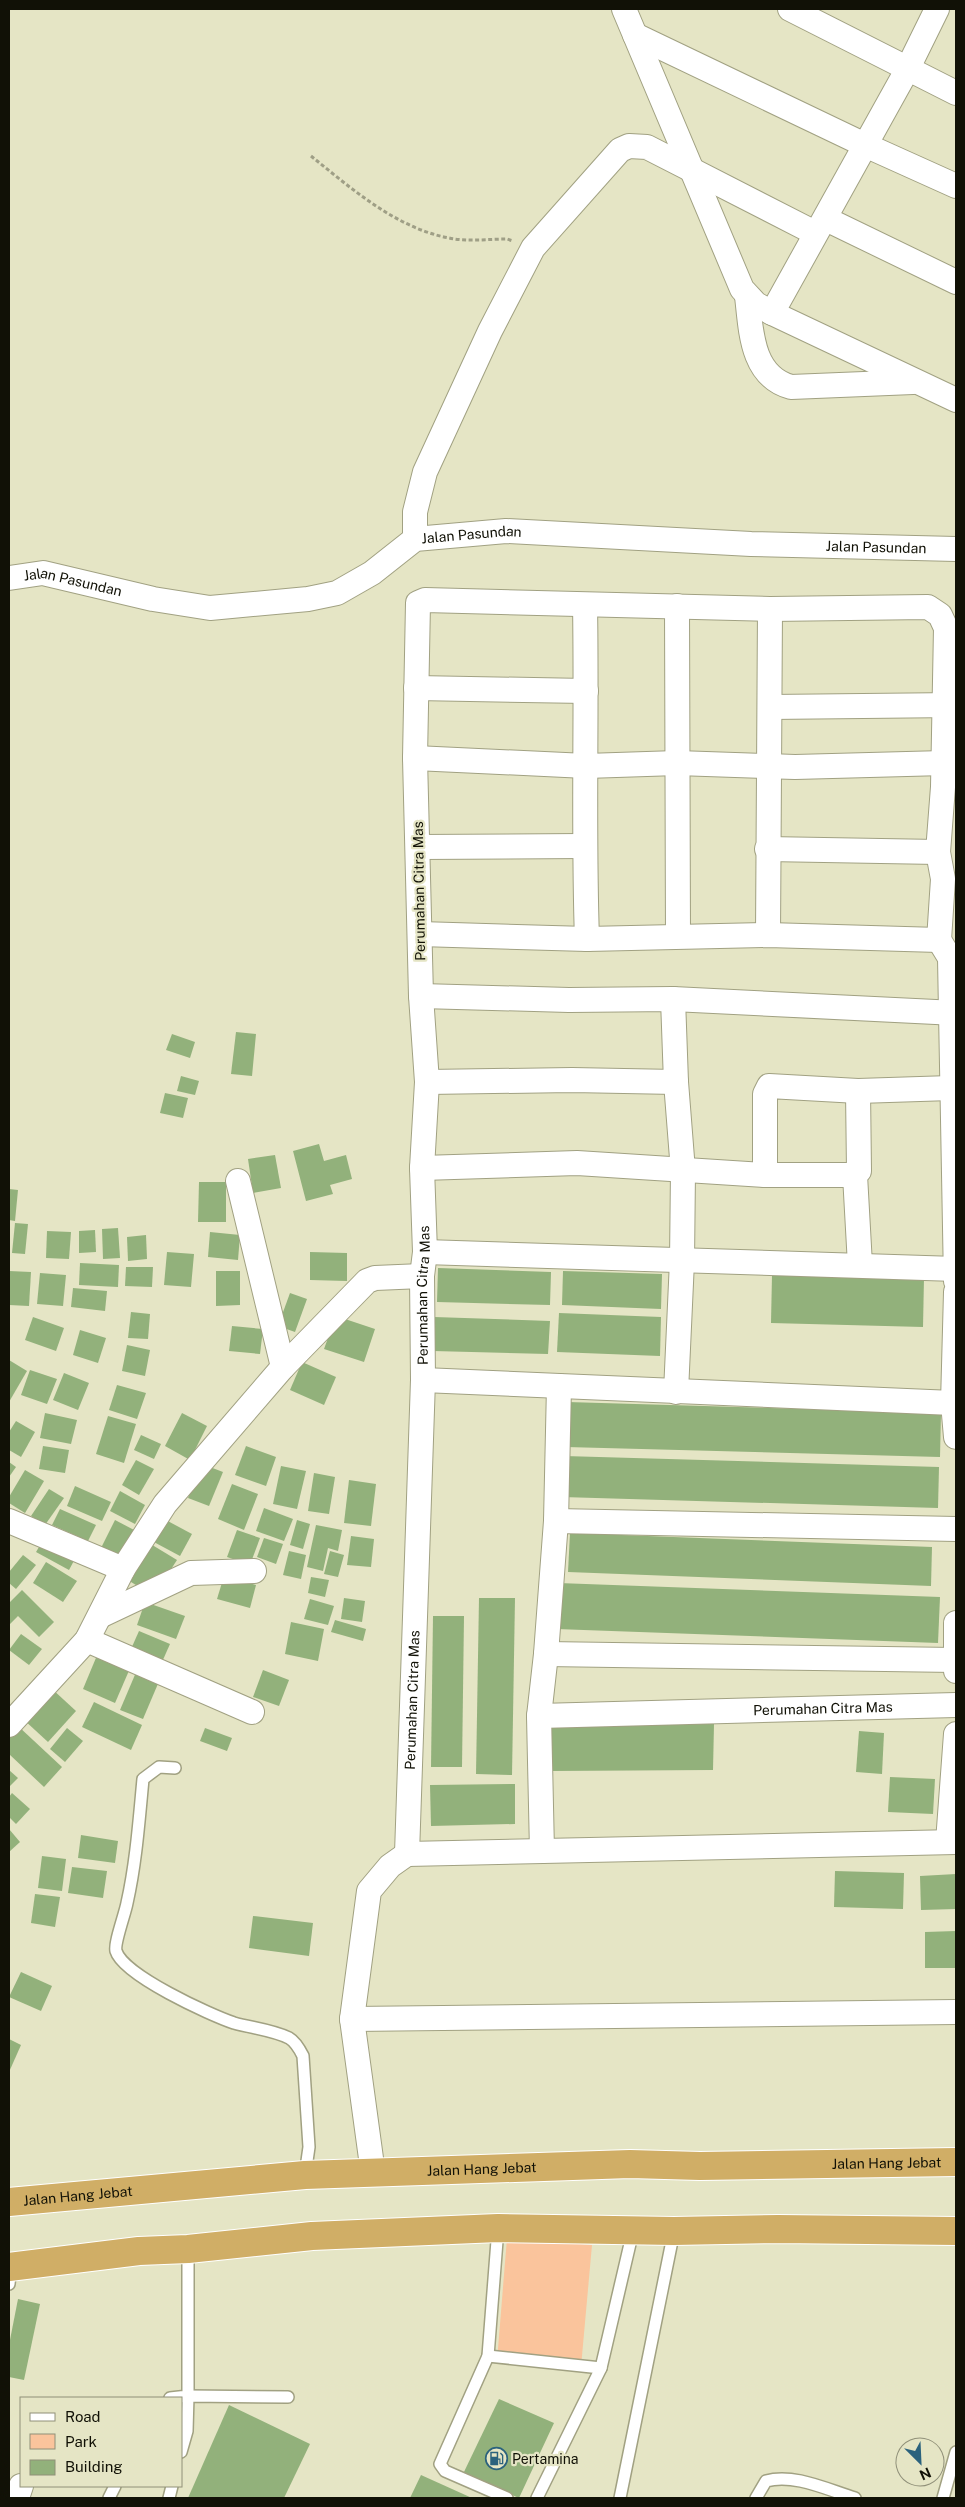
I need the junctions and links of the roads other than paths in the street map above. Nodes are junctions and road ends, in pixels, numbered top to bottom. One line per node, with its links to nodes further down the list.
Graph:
1 (624, 9): 4 (street)
2 (790, 9): 5 (street)
3 (937, 9): 5 (street)
4 (635, 35): 7 (street); 8 (street)
5 (907, 70): 6 (street); 7 (street)
6 (956, 93)
7 (865, 145): 9 (street); 10 (street)
8 (692, 170): 10 (street); 12 (street); 16 (street)
9 (956, 186)
10 (820, 226): 11 (street); 13 (street)
11 (956, 282)
12 (747, 296): 13 (street); 14 (street)
13 (772, 313): 14 (street)
14 (918, 382): 15 (street)
15 (956, 400)
16 (415, 539): 17 (street, Jalan Pasundan); 18 (street, Jalan Pasundan)
17 (956, 549)
18 (9, 578)
19 (585, 605): 20 (street); 22 (street, Perumahan Citra Mas); 23 (street)
20 (677, 606): 21 (street); 27 (street)
21 (770, 609): 24 (street); 25 (street)
22 (416, 688): 23 (street); 26 (street, Perumahan Citra Mas)
23 (586, 691): 30 (street)
24 (950, 705): 25 (street); 28 (street)
25 (770, 707): 29 (street)
26 (415, 758): 30 (street); 33 (street, Perumahan Citra Mas)
27 (677, 763): 29 (street); 30 (street); 39 (street)
28 (944, 763): 29 (street); 31 (street)
29 (767, 764): 34 (street)
30 (586, 766): 32 (street)
31 (950, 787): 35 (street)
32 (583, 846): 33 (street); 40 (street)
33 (419, 847): 37 (street, Perumahan Citra Mas)
34 (767, 849): 35 (street); 38 (street)
35 (938, 852): 36 (street)
36 (950, 879): 41 (street)
37 (420, 934): 40 (street); 42 (street, Perumahan Citra Mas)
38 (768, 935): 39 (street); 41 (street)
39 (678, 936): 40 (street)
40 (587, 938)
41 (949, 952): 44 (street)
42 (421, 996): 43 (street); 45 (street, Perumahan Citra Mas)
43 (673, 999): 44 (street); 46 (street)
44 (953, 1013): 47 (street)
45 (427, 1082): 46 (street); 49 (street, Perumahan Citra Mas)
46 (676, 1082): 50 (street)
47 (951, 1088): 48 (street); 57 (street)
48 (858, 1092): 51 (street); 52 (street)
49 (422, 1168): 50 (street); 54 (street, Perumahan Citra Mas)
50 (683, 1170): 51 (street); 55 (street)
51 (765, 1175): 52 (street)
52 (855, 1175): 56 (street)
53 (238, 1181): 61 (street)
54 (425, 1252): 55 (street); 58 (street, Perumahan Citra Mas)
55 (682, 1261): 56 (street); 64 (street)
56 (860, 1264): 57 (street)
57 (956, 1268): 59 (street)
58 (422, 1276): 61 (street); 62 (street, Perumahan Citra Mas)
59 (956, 1281)
60 (956, 1292): 65 (street)
61 (283, 1367): 70 (street)
62 (423, 1380): 63 (street); 85 (street, Perumahan Citra Mas)
63 (559, 1386): 64 (street); 68 (street)
64 (676, 1392): 65 (street)
65 (953, 1403): 66 (street)
66 (956, 1437)
67 (9, 1521): 70 (street)
68 (556, 1521): 69 (street); 75 (street)
69 (956, 1529)
70 (123, 1569): 72 (street)
71 (254, 1571): 72 (street)
72 (100, 1616): 74 (street)
73 (956, 1623): 76 (street)
74 (87, 1640): 78 (street); 80 (street)
75 (546, 1654): 76 (street); 79 (street)
76 (956, 1665)
77 (956, 1705): 79 (street, Perumahan Citra Mas)
78 (252, 1712)
79 (539, 1716): 84 (street)
80 (9, 1724)
81 (956, 1734): 83 (street)
82 (175, 1768): 90 (lane)
83 (952, 1842): 84 (street)
84 (542, 1851): 85 (street)
85 (407, 1854): 87 (street)
86 (956, 2012): 87 (street)
87 (352, 2019): 89 (street)
88 (956, 2162): 89 (highway, Jalan Hang Jebat)
89 (372, 2173): 90 (highway, Jalan Hang Jebat)
90 (305, 2175): 91 (highway, Jalan Hang Jebat)
91 (9, 2202)
92 (498, 2228): 93 (highway); 96 (highway); 98 (lane)
93 (634, 2229): 94 (highway); 99 (lane)
94 (674, 2231): 95 (highway); 107 (lane)
95 (956, 2231)
96 (188, 2249): 97 (highway); 100 (lane)
97 (9, 2272)
98 (488, 2356): 99 (lane); 105 (lane)
99 (601, 2368): 106 (lane)
100 (188, 2396): 101 (lane); 102 (lane); 103 (lane)
101 (179, 2397)
102 (288, 2397)
103 (182, 2448)
104 (956, 2452): 110 (lane)
105 (507, 2498)
106 (537, 2498)
107 (620, 2498)
108 (756, 2498): 109 (lane)
109 (855, 2498)
110 (943, 2498)

